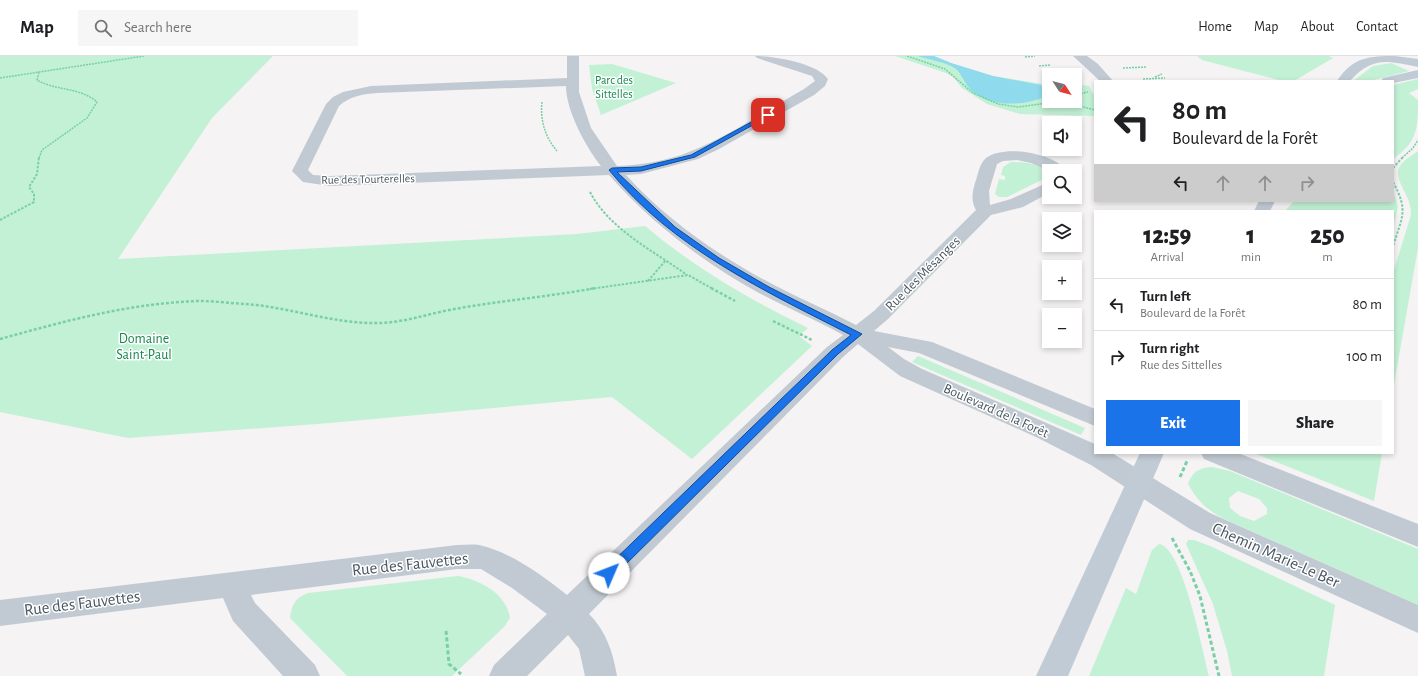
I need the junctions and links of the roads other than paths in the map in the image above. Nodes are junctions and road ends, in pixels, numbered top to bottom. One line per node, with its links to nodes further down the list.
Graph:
1 (572, 56): 9 (street, Boulevard de la Forêt)
2 (761, 56): 11 (street)
3 (1080, 56): 6 (street)
4 (1418, 63): 7 (street)
5 (1418, 74): 8 (street)
6 (1106, 80)
7 (1344, 80)
8 (1391, 80)
9 (571, 82): 11 (street, Boulevard de la Forêt); 11 (street, Rue des Tourterelles)
10 (1048, 164): 13 (street)
11 (612, 170): 14 (street, Boulevard de la Forêt)
12 (1042, 190): 13 (street)
13 (985, 211): 14 (street, Rue des Mésanges)
14 (857, 334): 15 (street, Boulevard de la Forêt); 18 (street, Boulevard de la Forêt); 22 (street, Rue des Mésanges)
15 (1094, 418)
16 (1152, 454): 18 (street)
17 (1215, 454): 19 (street)
18 (1138, 483): 23 (street, Chemin Marie-Le Ber); 27 (street)
19 (1418, 536)
20 (236, 584): 21 (street, Rue des Fauvettes); 22 (street, Rue des Fauvettes); 24 (street)
21 (0, 613)
22 (568, 614): 25 (street, Rue des Mésanges); 26 (street, Rue des Fauvettes)
23 (1418, 619)
24 (304, 676)
25 (505, 676)
26 (600, 676)
27 (1052, 676)

